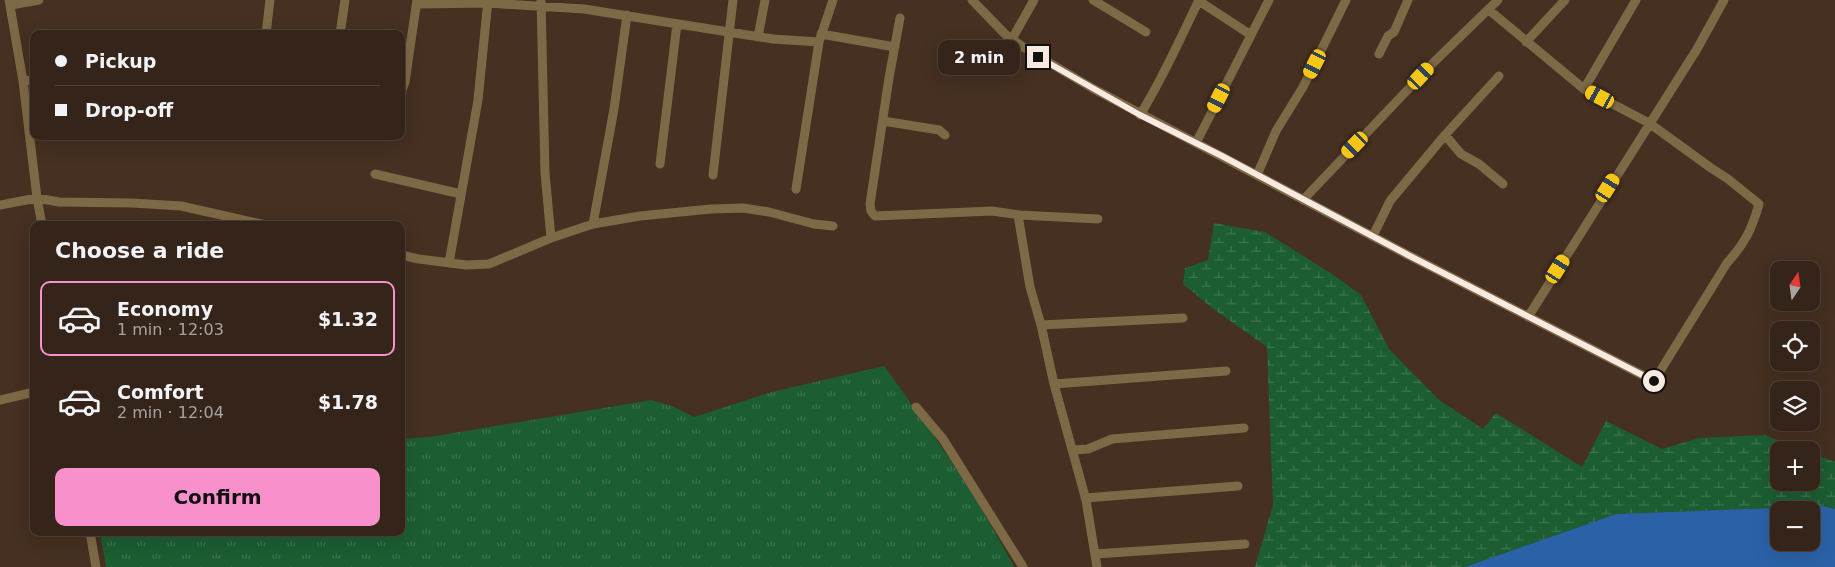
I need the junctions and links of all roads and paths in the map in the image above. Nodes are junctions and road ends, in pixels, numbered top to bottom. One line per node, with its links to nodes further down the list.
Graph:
1 (39, 0): 20 (street)
2 (270, 0): 26 (street)
3 (344, 0): 27 (street)
4 (733, 0): 28 (street)
5 (765, 0): 31 (street)
6 (833, 0): 32 (street)
7 (972, 0): 33 (street)
8 (1034, 0): 33 (street)
9 (1093, 0): 29 (street)
10 (1199, 0): 30 (street); 42 (street)
11 (1269, 0): 30 (street)
12 (1346, 0): 53 (street)
13 (1408, 0): 36 (street)
14 (1498, 0): 22 (street)
15 (1565, 0): 34 (street)
16 (1636, 0): 41 (street)
17 (1724, 0): 44 (street)
18 (417, 2): 19 (street); 40 (street)
19 (488, 2): 21 (street); 56 (street)
20 (10, 3): 39 (street)
21 (541, 3): 23 (street); 67 (street)
22 (1489, 10): 34 (street); 58 (street)
23 (627, 16): 25 (street); 64 (street)
24 (900, 18): 35 (street)
25 (677, 24): 28 (street); 50 (street)
26 (266, 30)
27 (340, 30)
28 (728, 32): 31 (street); 52 (street)
29 (1146, 32)
30 (1251, 35): 49 (street)
31 (758, 36): 32 (street)
32 (820, 38): 35 (street); 55 (street)
33 (1012, 39): 42 (street)
34 (1526, 42): 41 (street)
35 (895, 47): 43 (street)
36 (1379, 54)
37 (1499, 76): 46 (street)
38 (30, 80): 39 (street)
39 (23, 81): 48 (street)
40 (405, 82)
41 (1584, 89): 44 (street)
42 (1140, 115): 49 (street)
43 (882, 120): 45 (street); 60 (street)
44 (1649, 123): 70 (street); 70 (street)
45 (945, 135)
46 (1445, 135): 54 (street); 66 (street)
47 (30, 140): 57 (street)
48 (30, 140)
49 (1196, 143): 53 (street)
50 (660, 164)
51 (375, 174): 56 (street)
52 (713, 175)
53 (1257, 175): 58 (street)
54 (1503, 184)
55 (796, 189)
56 (461, 194): 69 (street)
57 (37, 198): 59 (street); 62 (street); 63 (street)
58 (1303, 200): 66 (street)
59 (0, 205)
60 (1018, 215): 61 (street); 72 (street)
61 (1098, 218)
62 (41, 221)
63 (248, 221)
64 (593, 224): 65 (street); 67 (street)
65 (833, 226)
66 (1372, 236): 70 (street)
67 (551, 238): 69 (street)
68 (405, 256): 69 (street)
69 (449, 263)
70 (1528, 317)
71 (1183, 318): 72 (street)
72 (1041, 325): 74 (street)
73 (1226, 371): 74 (street)
74 (1054, 384): 79 (street)
75 (30, 393): 76 (street)
76 (0, 400)
77 (916, 407): 86 (street)
78 (1244, 428): 79 (street)
79 (1072, 450): 81 (street)
80 (1238, 486): 81 (street)
81 (1085, 498): 84 (street)
82 (91, 536): 85 (street)
83 (1245, 544): 84 (street)
84 (1095, 554): 87 (street)
85 (96, 567)
86 (1023, 567)
87 (1097, 567)

